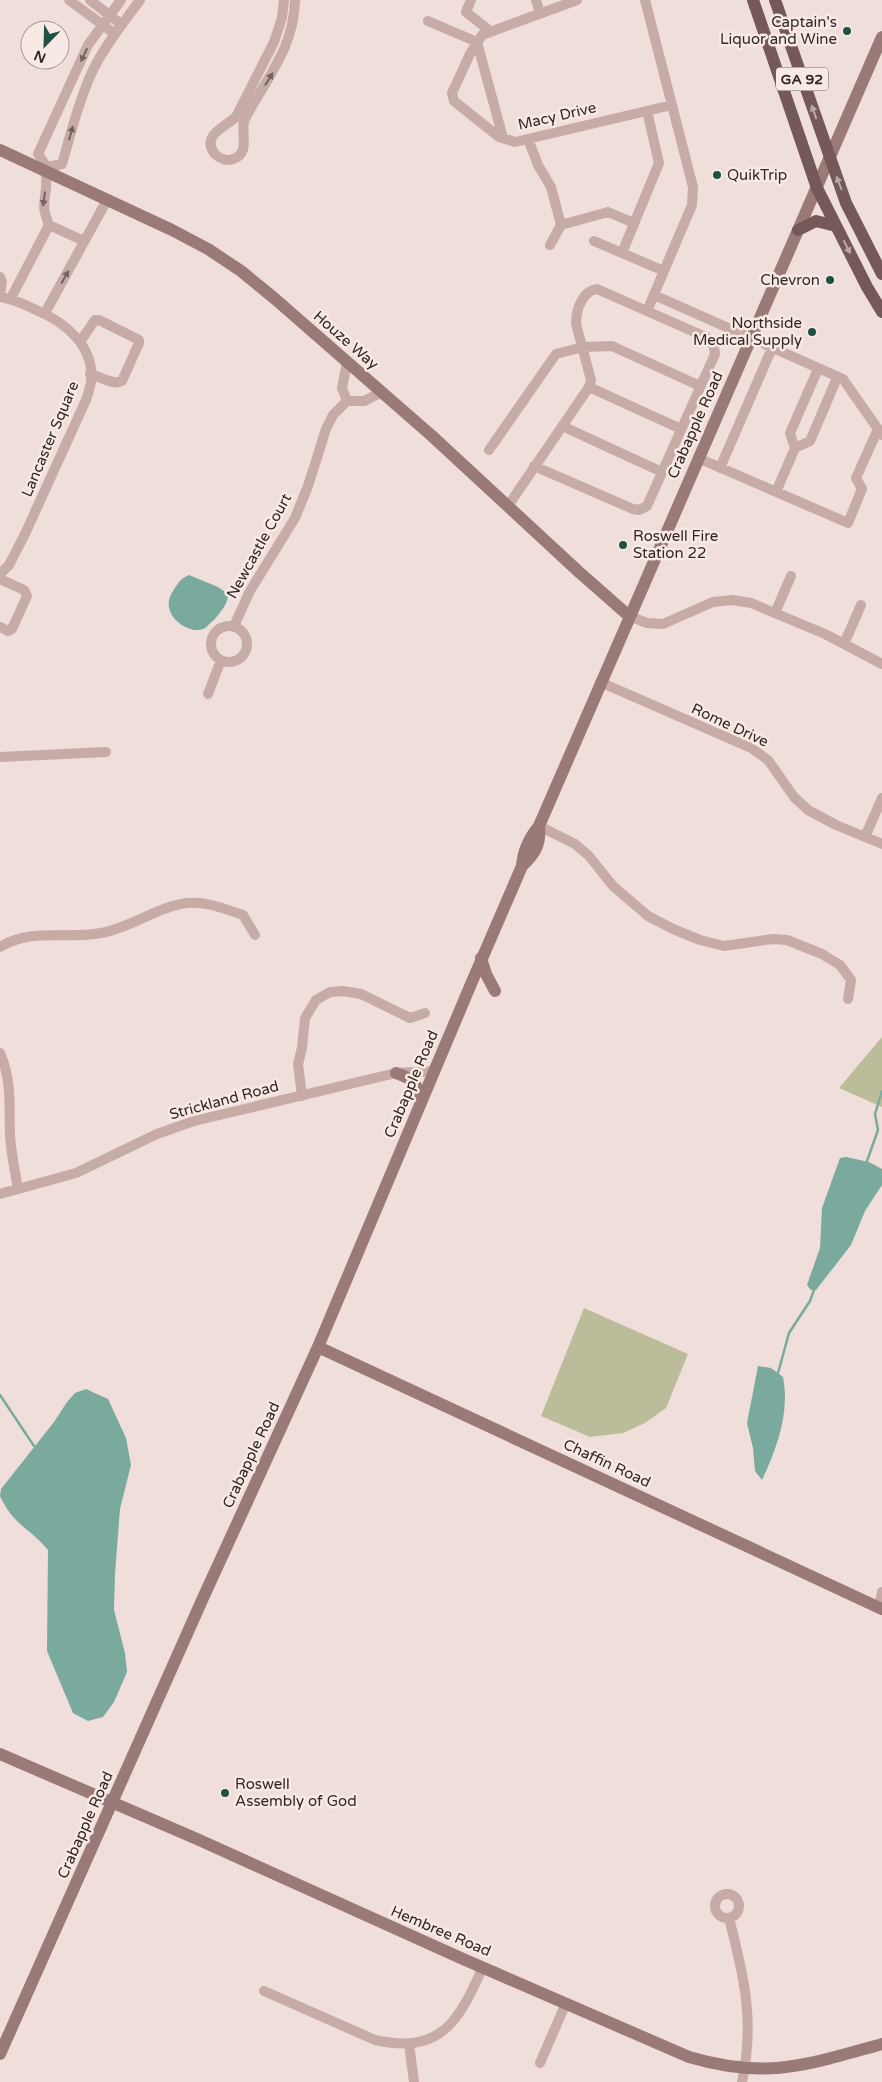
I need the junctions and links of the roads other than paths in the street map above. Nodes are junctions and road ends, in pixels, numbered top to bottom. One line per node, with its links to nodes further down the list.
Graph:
1 (69, 0): 17 (street)
2 (90, 0): 14 (street)
3 (121, 0): 14 (street)
4 (140, 0): 16 (street)
5 (284, 0): 21 (street)
6 (295, 0): 23 (street)
7 (471, 0): 18 (street)
8 (536, 0): 13 (street)
9 (577, 0): 13 (street, Macy Drive)
10 (645, 0): 26 (street)
11 (752, 0): 33 (main road, GA 92)
12 (775, 0): 31 (main road, GA 92, one-way to 12)
13 (540, 13): 18 (street, Macy Drive)
14 (110, 15): 16 (street); 17 (street)
15 (428, 21): 22 (street)
16 (122, 25): 19 (street)
17 (102, 26): 19 (street); 24 (street, one-way to 24)
18 (490, 31): 22 (street, Macy Drive)
19 (115, 34): 25 (street)
20 (882, 37): 31 (street, Crabapple Road)
21 (274, 42): 23 (street); 23 (street, one-way to 23)
22 (477, 42): 28 (street); 28 (street, Macy Drive)
23 (286, 47)
24 (65, 96): 25 (street); 32 (street)
25 (80, 103): 32 (street, one-way to 25)
26 (672, 104): 27 (street, Macy Drive); 44 (street)
27 (647, 110): 29 (street, Macy Drive); 35 (street)
28 (503, 138): 29 (street, Macy Drive)
29 (528, 139): 37 (street)
30 (0, 150): 32 (street, Houze Way)
31 (829, 158): 33 (street, Crabapple Road); 45 (main road, GA 92, one-way to 31)
32 (46, 169): 34 (street, Houze Way); 36 (street, one-way to 36)
33 (817, 188): 38 (main road, GA 92); 39 (street, Crabapple Road)
34 (106, 200): 40 (street); 58 (street, Houze Way)
35 (634, 223): 37 (street); 43 (street)
36 (49, 225): 40 (street); 50 (street)
37 (562, 225): 42 (street)
38 (836, 226): 39 (main road); 52 (main road, GA 92, one-way to 52)
39 (798, 230): 54 (street, Crabapple Road)
40 (84, 241): 53 (street, one-way to 40)
41 (594, 241): 43 (street)
42 (550, 245)
43 (622, 253): 44 (street)
44 (664, 271): 48 (street)
45 (882, 274)
46 (0, 277): 47 (street)
47 (0, 293)
48 (654, 295): 51 (street); 54 (street)
49 (0, 297): 50 (street, Lancaster Square)
50 (11, 298): 53 (street, Lancaster Square)
51 (647, 311): 56 (street); 62 (street)
52 (882, 312)
53 (45, 313): 55 (street, Lancaster Square)
54 (750, 338): 57 (street); 71 (street, Crabapple Road)
55 (80, 342): 60 (street, Lancaster Square); 60 (street)
56 (583, 347): 62 (street); 63 (street); 70 (street)
57 (772, 348): 59 (street); 73 (street)
58 (348, 362): 64 (street, Houze Way); 65 (street)
59 (818, 369): 61 (street); 69 (street)
60 (90, 374): 77 (street, Lancaster Square)
61 (837, 378): 68 (street); 69 (street)
62 (700, 386): 67 (street)
63 (589, 387): 66 (street); 67 (street)
64 (382, 392): 65 (street); 76 (street, Houze Way)
65 (348, 400): 83 (street, Newcastle Court)
66 (562, 426): 72 (street); 74 (street)
67 (681, 429): 74 (street)
68 (880, 432): 75 (street)
69 (795, 448): 75 (street)
70 (489, 450)
71 (698, 458): 73 (street); 82 (street, Crabapple Road)
72 (534, 466): 74 (street); 76 (street)
73 (720, 468): 75 (street)
74 (662, 472)
75 (776, 492)
76 (508, 506): 82 (street, Houze Way)
77 (0, 574)
78 (791, 576): 81 (street)
79 (0, 579): 84 (street)
80 (861, 605): 85 (street)
81 (775, 613): 82 (street); 85 (street)
82 (629, 616): 88 (street, Crabapple Road)
83 (234, 626): 86 (street); 86 (street)
84 (0, 627)
85 (844, 644): 87 (street)
86 (222, 660): 89 (street)
87 (882, 664)
88 (600, 682): 93 (street, Crabapple Road); 94 (street, Rome Drive)
89 (208, 694)
90 (106, 752): 91 (street)
91 (0, 757)
92 (882, 798): 94 (street)
93 (538, 826): 98 (street, Crabapple Road); 100 (street)
94 (865, 837): 95 (street, Rome Drive)
95 (882, 844)
96 (255, 935): 97 (street)
97 (0, 947)
98 (481, 958): 99 (street); 103 (street, Crabapple Road)
99 (495, 991)
100 (848, 999)
101 (426, 1013): 105 (street)
102 (0, 1053): 107 (street)
103 (434, 1071): 104 (street, Strickland Road); 106 (street, Crabapple Road)
104 (396, 1073): 105 (street, Strickland Road); 106 (street)
105 (302, 1096): 107 (street, Strickland Road)
106 (421, 1101): 109 (street, Crabapple Road)
107 (18, 1190): 108 (street, Strickland Road)
108 (0, 1194)
109 (327, 1327): 110 (street, Crabapple Road); 111 (street)
110 (318, 1347): 111 (street, Chaffin Road); 115 (street, Crabapple Road)
111 (338, 1356): 113 (street, Chaffin Road)
112 (882, 1592): 113 (street)
113 (881, 1606)
114 (0, 1754): 115 (street, Hembree Road)
115 (113, 1802): 117 (street, Hembree Road); 122 (street, Crabapple Road)
116 (729, 1918): 124 (street)
117 (483, 1967): 119 (street, Hembree Road); 120 (street)
118 (264, 1991): 120 (street)
119 (566, 2003): 123 (street); 124 (street, Hembree Road)
120 (409, 2044): 125 (street)
121 (882, 2044): 124 (street, Hembree Road)
122 (0, 2054)
123 (540, 2063)
124 (743, 2076)
125 (414, 2082)

